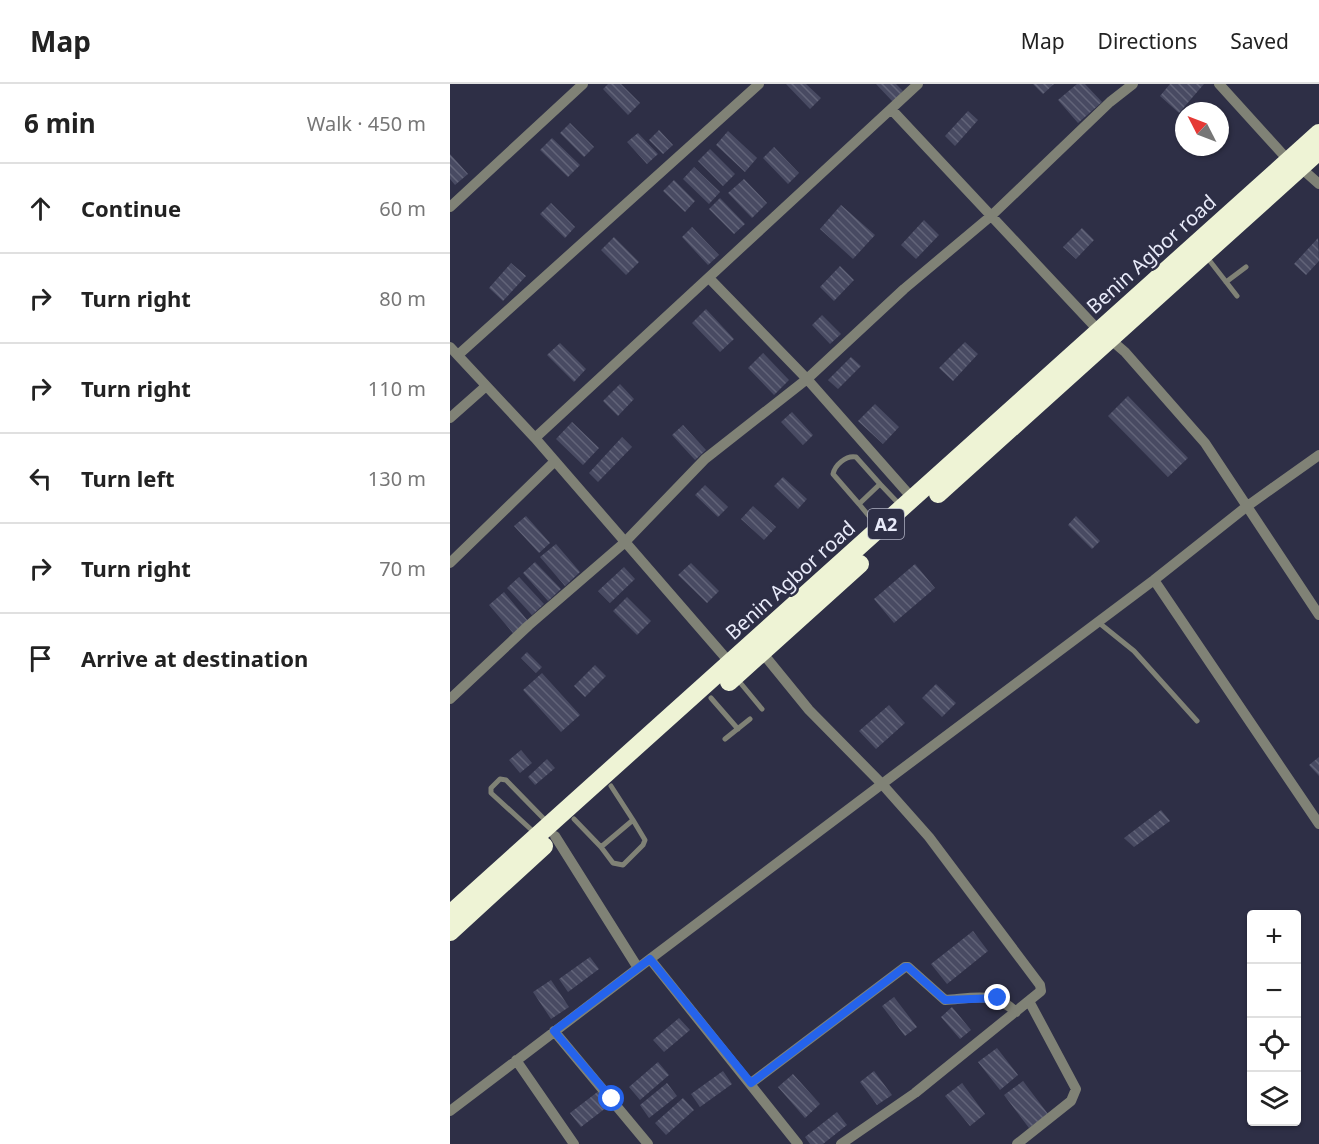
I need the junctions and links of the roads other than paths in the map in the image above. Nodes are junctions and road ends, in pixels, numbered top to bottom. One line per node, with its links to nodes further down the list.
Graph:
1 (583, 84): 11 (street)
2 (759, 84): 19 (street)
3 (918, 84): 6 (street)
4 (1133, 84): 12 (street)
5 (1219, 84): 9 (street)
6 (891, 109): 12 (street); 15 (street)
7 (1319, 133): 9 (highway, Benin Agbor road / A2)
8 (1319, 152): 9 (highway, Benin Agbor road / A2)
9 (1295, 164): 10 (street); 13 (highway, Benin Agbor road / A2); 18 (highway, Benin Agbor road / A2)
10 (1319, 184)
11 (450, 207)
12 (992, 216): 18 (street); 20 (street)
13 (1205, 255): 16 (lane); 18 (highway, Benin Agbor road / A2)
14 (1246, 267): 16 (lane)
15 (709, 278): 20 (street); 23 (street)
16 (1226, 282): 17 (lane)
17 (1237, 296)
18 (1105, 336): 28 (highway, Benin Agbor road / A2); 29 (street); 36 (highway, Benin Agbor road / A2)
19 (454, 351): 21 (street)
20 (807, 379): 28 (street); 31 (street)
21 (485, 387): 22 (street); 23 (street)
22 (450, 418)
23 (535, 438): 25 (street)
24 (1319, 455): 29 (street)
25 (555, 461): 31 (street); 32 (street)
26 (880, 484): 27 (lane); 27 (lane); 28 (lane)
27 (859, 504): 30 (lane)
28 (908, 504): 30 (highway, Benin Agbor road / A2)
29 (1246, 507): 33 (street); 34 (street)
30 (880, 529): 36 (highway, Benin Agbor road / A2)
31 (624, 543): 37 (street); 39 (street)
32 (450, 563)
33 (1154, 580): 35 (street); 49 (street)
34 (1319, 615)
35 (1098, 622): 42 (lane); 45 (street)
36 (758, 648): 37 (highway, Benin Agbor road / A2); 45 (street)
37 (733, 670): 38 (highway, Benin Agbor road / A2); 40 (lane); 50 (highway, Benin Agbor road / A2)
38 (711, 698): 43 (lane); 46 (highway, Benin Agbor road / A2)
39 (450, 699)
40 (762, 709)
41 (750, 720): 43 (lane)
42 (1197, 721)
43 (738, 729): 44 (lane)
44 (725, 739)
45 (882, 784): 54 (street); 56 (street)
46 (611, 786): 47 (highway, Benin Agbor road / A2); 48 (lane)
47 (574, 819): 50 (highway, Benin Agbor road / A2); 51 (lane)
48 (633, 820): 51 (lane); 51 (lane)
49 (1319, 824)
50 (548, 832): 50 (lane); 52 (highway, Benin Agbor road / A2); 53 (highway, Benin Agbor road / A2); 55 (street)
51 (601, 848)
52 (450, 914)
53 (450, 932)
54 (650, 959): 55 (street); 60 (street)
55 (638, 968): 58 (street)
56 (1029, 1001): 57 (street); 66 (street)
57 (1016, 1012): 60 (street); 65 (street)
58 (554, 1031): 59 (street); 63 (street)
59 (516, 1060): 61 (street); 62 (street)
60 (751, 1083): 64 (street)
61 (450, 1111)
62 (574, 1144)
63 (648, 1144)
64 (798, 1144)
65 (841, 1144)
66 (1017, 1144)

